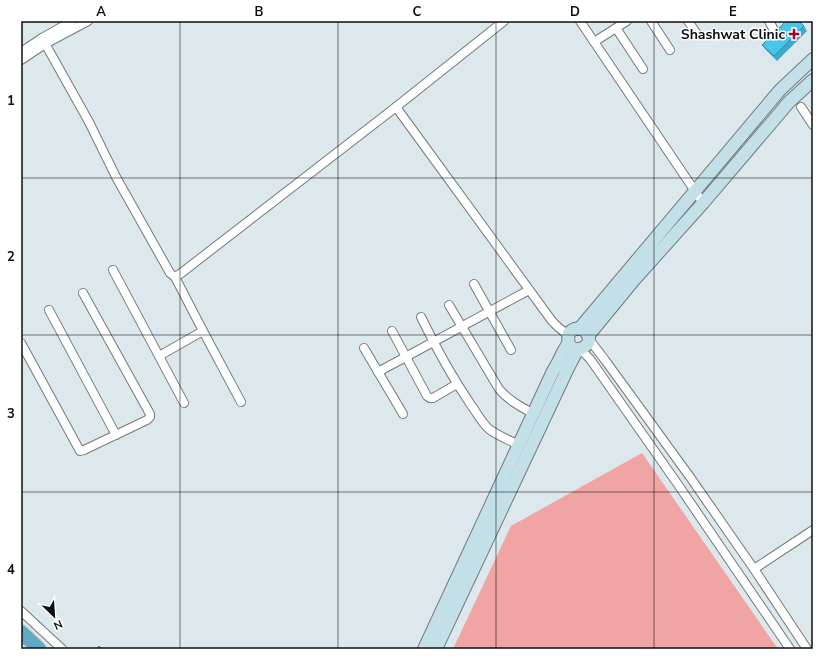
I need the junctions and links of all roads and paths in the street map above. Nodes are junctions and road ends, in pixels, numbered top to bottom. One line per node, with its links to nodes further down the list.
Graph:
1 (88, 21): 12 (street)
2 (504, 21): 20 (street)
3 (580, 21): 13 (street)
4 (627, 21): 9 (street)
5 (651, 21): 14 (street)
6 (688, 21): 11 (street)
7 (768, 21): 10 (street)
8 (66, 22): 12 (street)
9 (616, 28): 13 (street); 18 (street)
10 (775, 32)
11 (697, 34)
12 (44, 41): 15 (street); 16 (street); 26 (street)
13 (594, 42): 23 (street)
14 (670, 50)
15 (21, 52)
16 (21, 60)
17 (813, 60): 23 (main road)
18 (643, 69)
19 (813, 80): 24 (main road)
20 (396, 107): 26 (street); 28 (street)
21 (801, 107): 22 (street)
22 (813, 125)
23 (695, 192): 24 (street); 37 (main road)
24 (703, 203): 37 (main road)
25 (113, 270): 44 (street)
26 (174, 277): 36 (street)
27 (474, 284): 32 (street)
28 (529, 290): 32 (street); 38 (street)
29 (83, 293): 52 (street)
30 (448, 305): 34 (street)
31 (49, 310): 52 (street)
32 (489, 312): 34 (street); 43 (street)
33 (421, 317): 39 (street)
34 (461, 327): 39 (street); 51 (street)
35 (392, 330): 45 (street)
36 (203, 331): 44 (street); 48 (street)
37 (585, 334): 38 (main road); 42 (main road); 55 (street)
38 (568, 339): 42 (main road); 51 (main road)
39 (434, 342): 45 (street); 47 (street)
40 (21, 343): 52 (street)
41 (364, 348): 46 (street)
42 (579, 349): 62 (main road); 63 (street)
43 (511, 350)
44 (159, 356): 49 (street)
45 (406, 357): 46 (street); 47 (street)
46 (378, 372): 50 (street)
47 (457, 384): 53 (street)
48 (241, 402)
49 (184, 403)
50 (403, 414)
51 (534, 414): 53 (main road)
52 (116, 435)
53 (519, 445): 61 (main road)
54 (813, 530): 55 (street)
55 (754, 569): 64 (street)
56 (21, 611): 60 (street)
57 (21, 632): 59 (highway)
58 (813, 647): 65 (street)
59 (39, 649)
60 (62, 649)
61 (424, 649)
62 (436, 649)
63 (790, 649)
64 (807, 649)
65 (810, 649)

